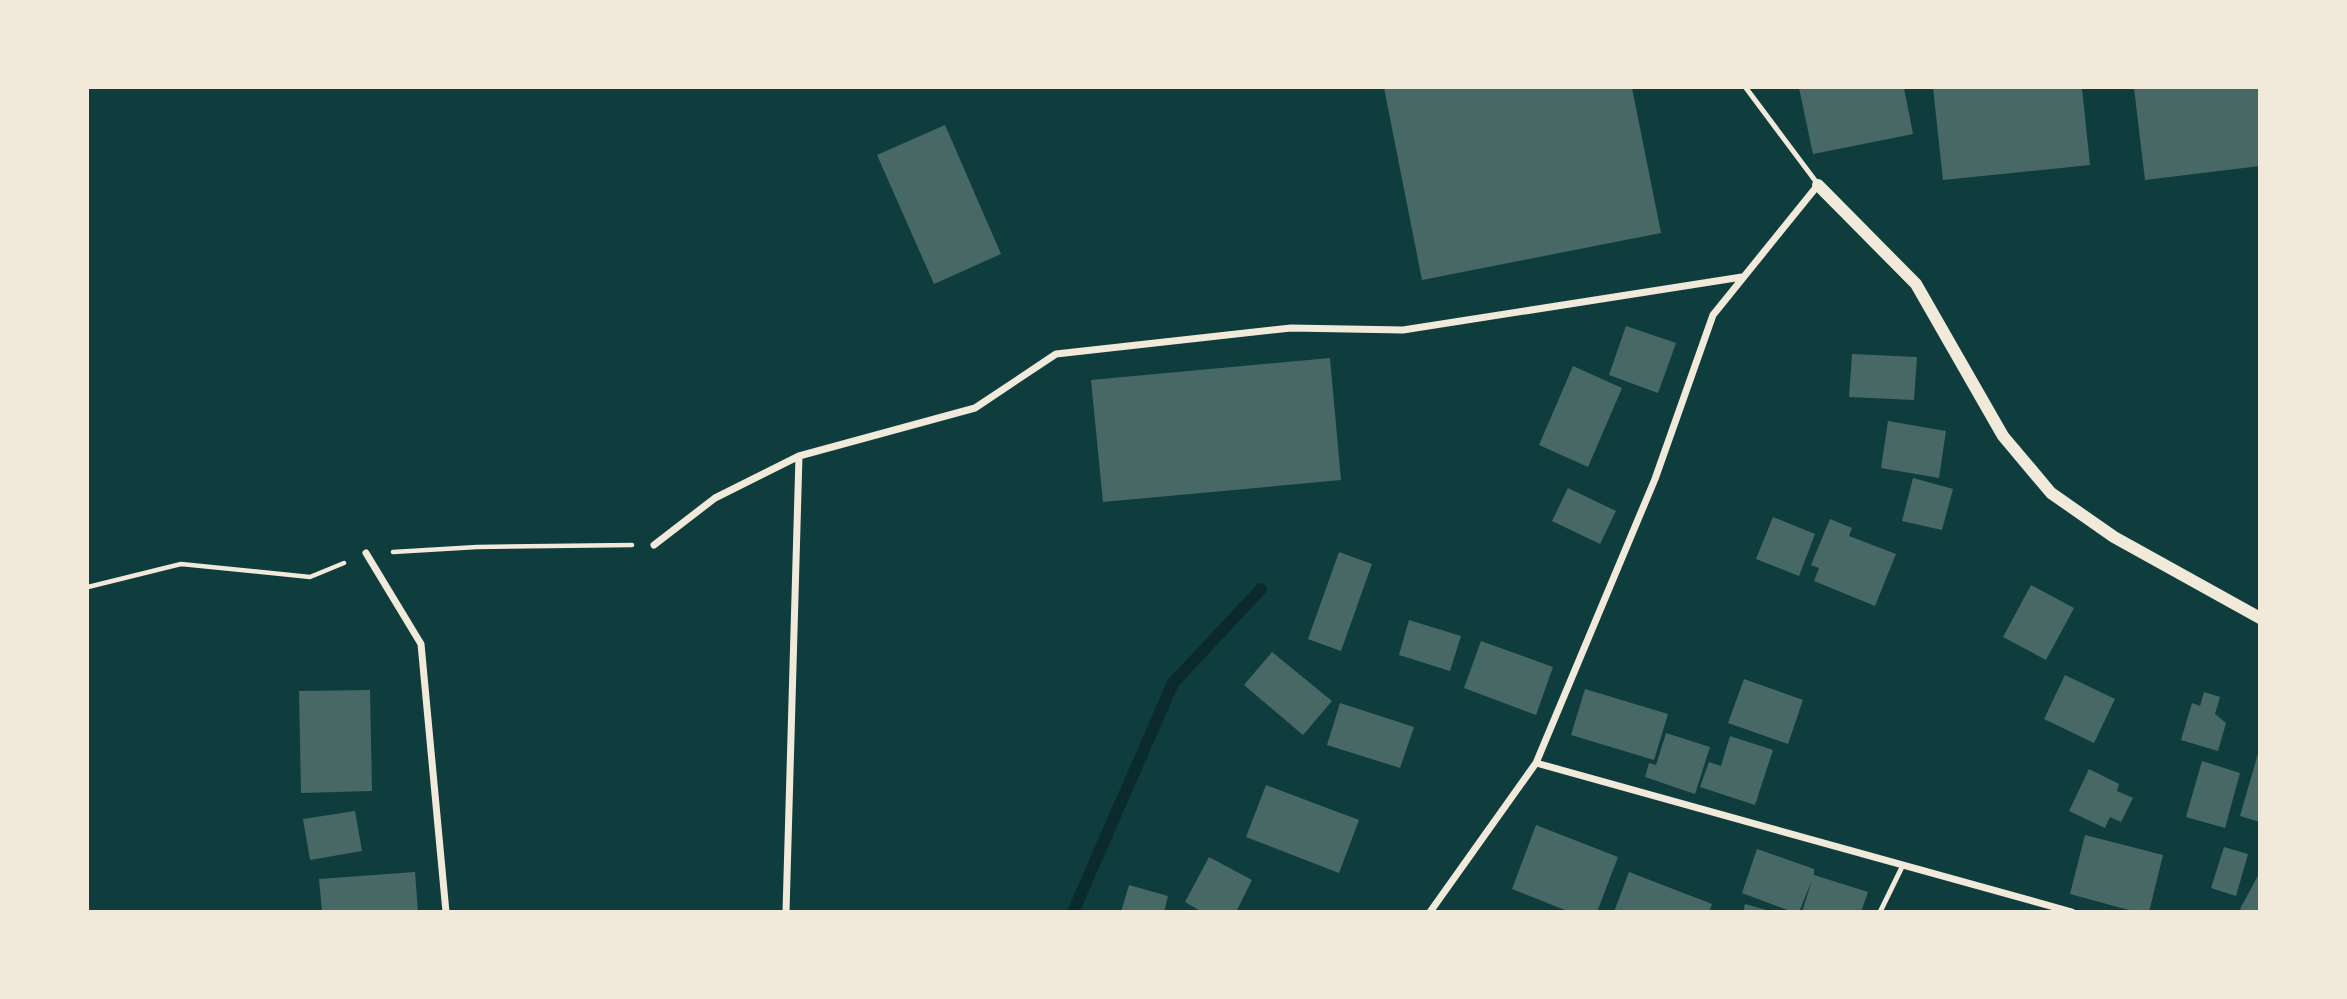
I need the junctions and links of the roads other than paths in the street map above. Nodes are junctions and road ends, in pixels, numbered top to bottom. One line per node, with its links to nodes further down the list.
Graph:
1 (1746, 88): 2 (lane)
2 (1818, 185): 3 (street); 7 (street)
3 (1742, 277): 4 (street); 8 (street)
4 (799, 456): 5 (street); 11 (street)
5 (654, 545)
6 (366, 553): 10 (street)
7 (2259, 618)
8 (1536, 763): 9 (street); 12 (street)
9 (1903, 865): 13 (lane); 14 (street)
10 (446, 912)
11 (786, 912)
12 (1430, 912)
13 (1880, 912)
14 (2072, 912)

